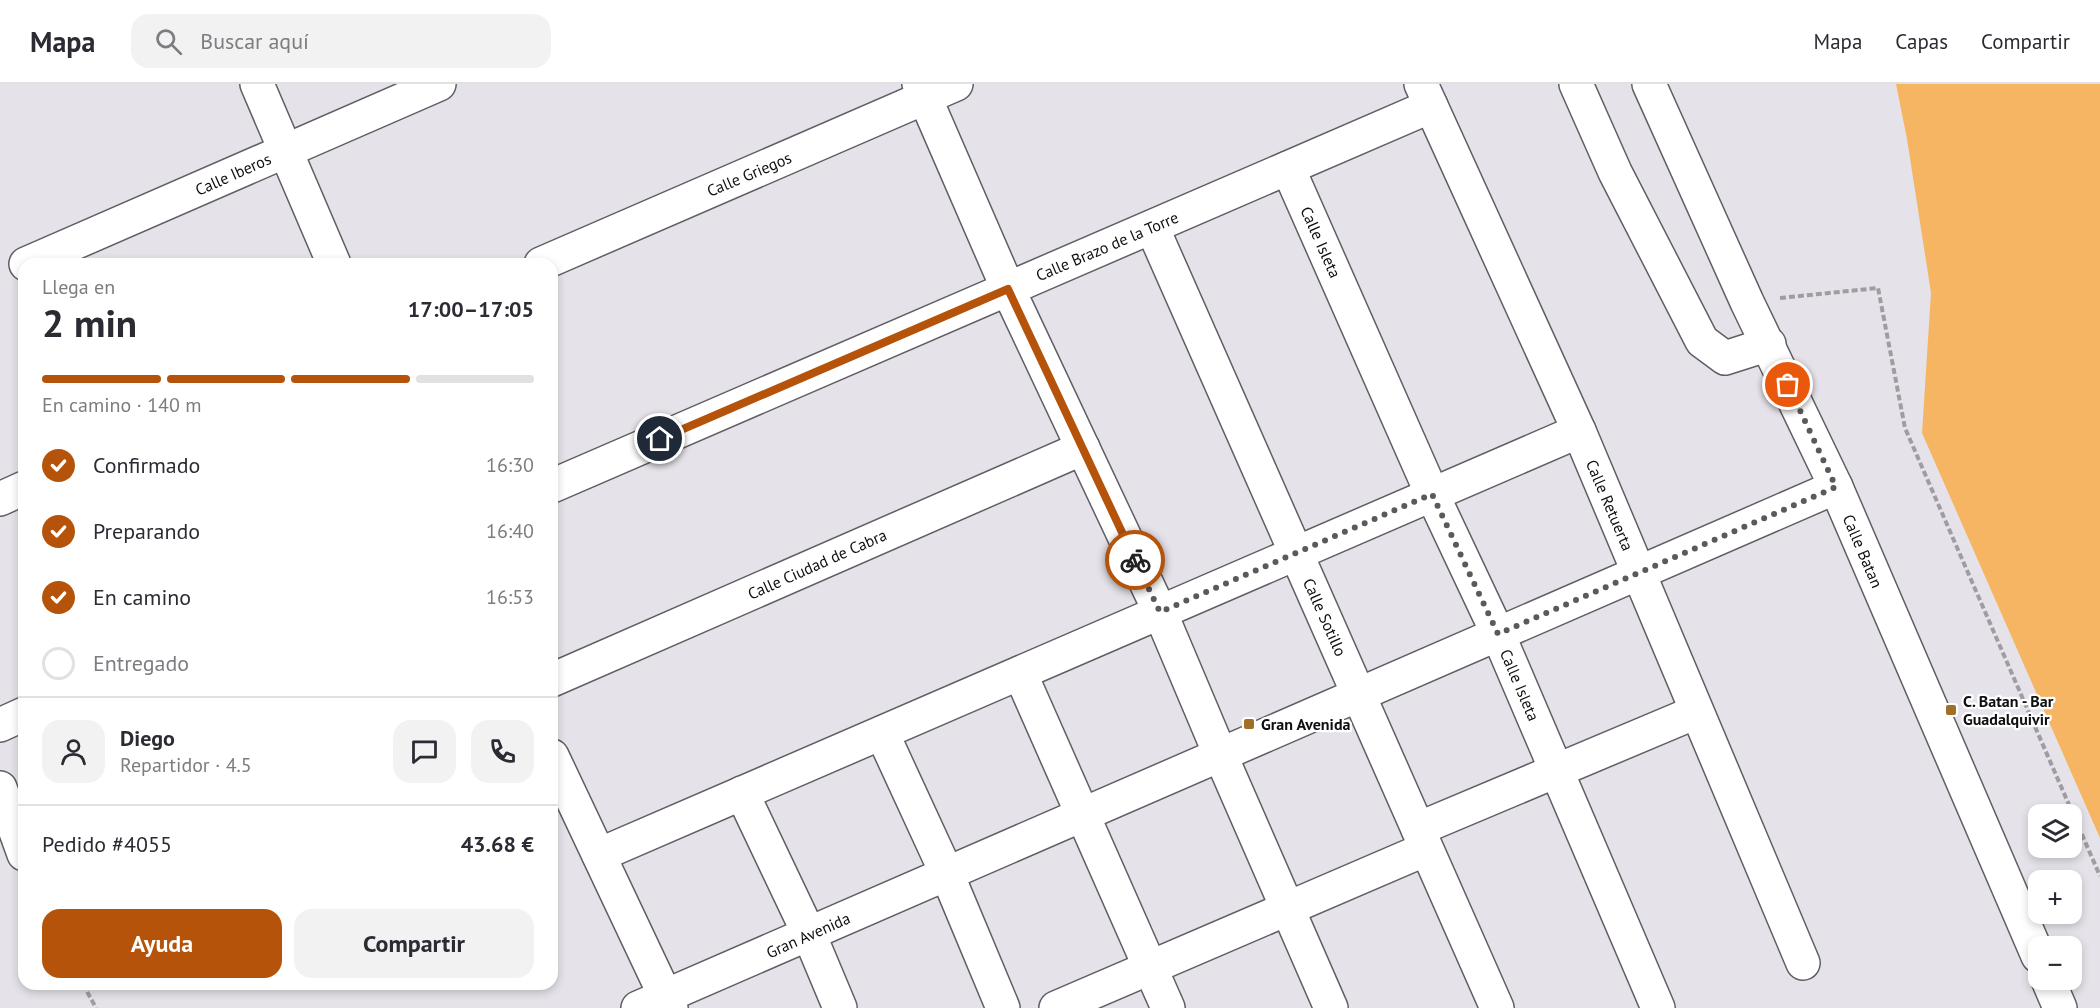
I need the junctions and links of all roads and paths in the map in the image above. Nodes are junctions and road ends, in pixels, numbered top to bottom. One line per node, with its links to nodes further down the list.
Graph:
1 (256, 84): 8 (street)
2 (439, 84): 8 (street, Calle Iberos)
3 (956, 84): 6 (street, Calle Griegos)
4 (1576, 84): 18 (street)
5 (1649, 84): 17 (street, Calle Batan)
6 (922, 91): 13 (street, Calle Griegos); 16 (street)
7 (1426, 95): 9 (street, Calle Brazo de la Torre); 19 (street, Calle Retuerta)
8 (285, 151): 11 (street, Calle Iberos); 12 (street)
9 (1288, 168): 10 (street, Calle Brazo de la Torre); 24 (street, Calle Isleta)
10 (1152, 227): 16 (street, Calle Brazo de la Torre); 26 (street, Calle Sotillo)
11 (39, 258)
12 (331, 258)
13 (554, 258)
14 (18, 267): 15 (street, Calle Iberos)
15 (0, 275)
16 (1008, 289): 20 (street); 21 (street, Calle Brazo de la Torre)
17 (1747, 302): 18 (street, Calle Batan); 47 (path)
18 (1769, 344): 22 (street, Calle Batan)
19 (1579, 431): 24 (street); 27 (street, Calle Retuerta)
20 (1083, 448): 28 (street); 31 (street, Calle Ciudad de Cabra)
21 (558, 483)
22 (1836, 487): 27 (street, Gran Avenida); 50 (street, Calle Batan)
23 (18, 491): 25 (street)
24 (1432, 494): 26 (street); 29 (street, Calle Isleta)
25 (0, 499)
26 (1296, 553): 28 (street); 32 (street, Calle Sotillo)
27 (1639, 573): 29 (street, Gran Avenida); 33 (street, Calle Retuerta)
28 (1160, 612): 30 (street); 37 (street)
29 (1498, 634): 32 (street, Gran Avenida); 39 (street, Calle Isleta)
30 (1020, 673): 36 (street); 42 (street)
31 (558, 677)
32 (1360, 694): 37 (street, Gran Avenida); 44 (street, Calle Sotillo)
33 (1696, 712): 39 (street); 51 (street, Calle Retuerta)
34 (18, 717): 35 (street)
35 (0, 725)
36 (882, 733): 41 (street); 46 (street)
37 (1220, 754): 42 (street, Gran Avenida); 48 (street)
38 (558, 769): 45 (street)
39 (1555, 771): 44 (street); 63 (street, Calle Isleta)
40 (0, 788): 43 (street)
41 (742, 793): 45 (street); 49 (street)
42 (1082, 814): 46 (street, Gran Avenida); 52 (street)
43 (18, 838)
44 (1422, 839): 48 (street); 62 (street, Calle Sotillo)
45 (598, 855): 55 (street)
46 (947, 874): 49 (street, Gran Avenida); 58 (street)
47 (2100, 876)
48 (1288, 909): 52 (street); 61 (street)
49 (809, 934): 55 (street, Gran Avenida); 57 (street)
50 (2029, 936)
51 (1803, 963)
52 (1150, 968): 59 (street); 60 (street)
53 (86, 990): 56 (path)
54 (2052, 990): 64 (street)
55 (658, 1004)
56 (96, 1008)
57 (840, 1008)
58 (1004, 1008)
59 (1056, 1008)
60 (1168, 1008)
61 (1331, 1008)
62 (1497, 1008)
63 (1658, 1008)
64 (2060, 1008)

